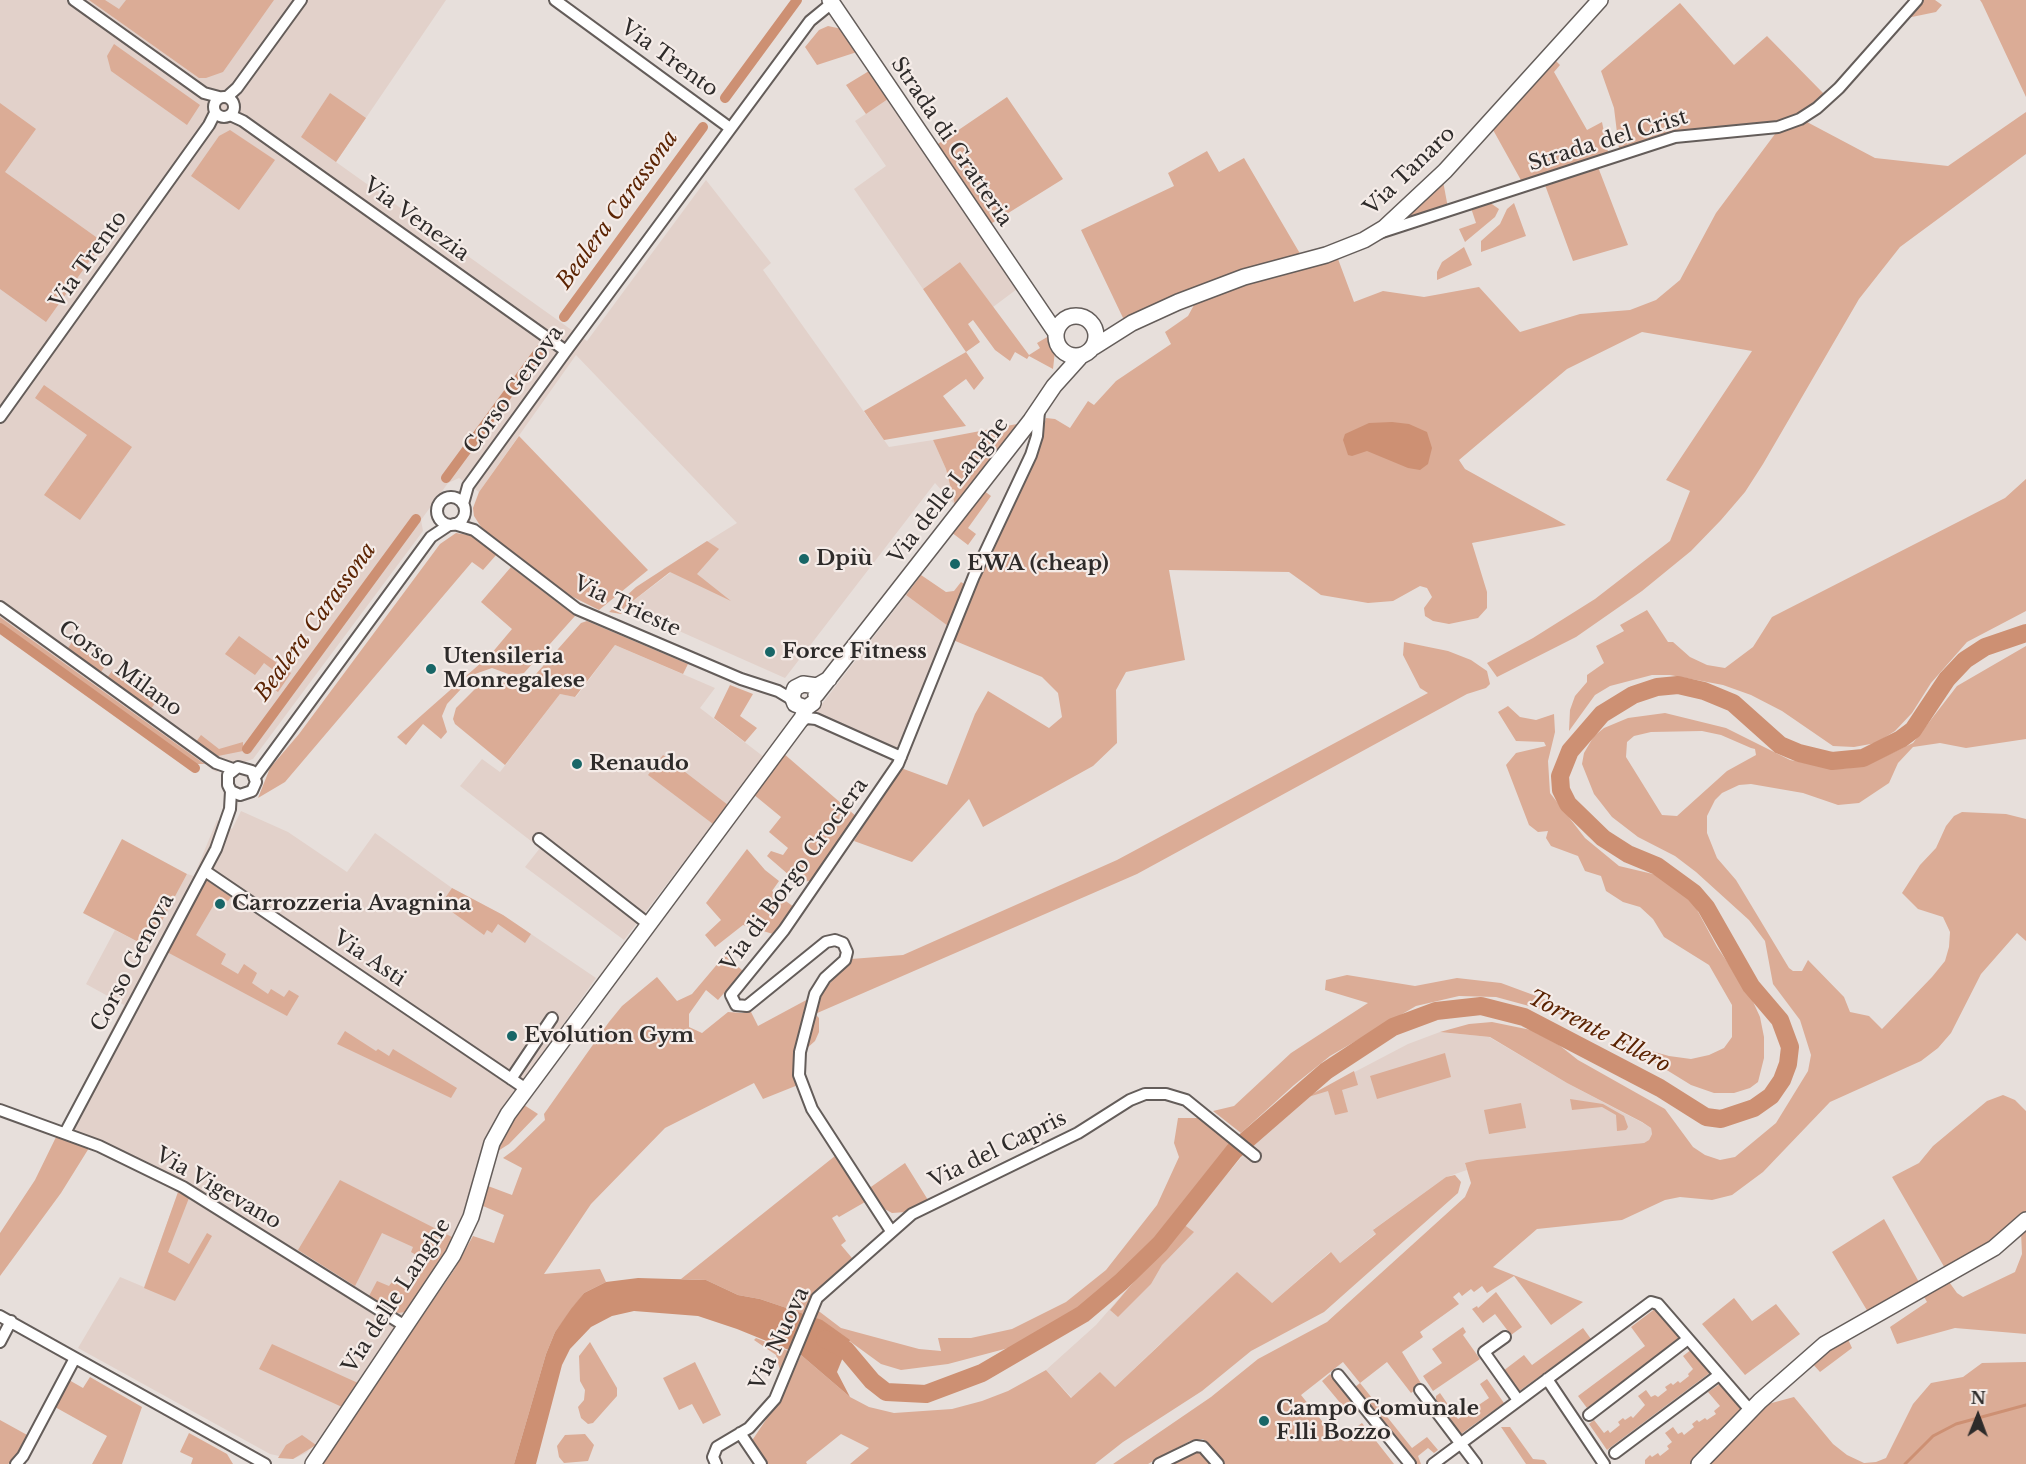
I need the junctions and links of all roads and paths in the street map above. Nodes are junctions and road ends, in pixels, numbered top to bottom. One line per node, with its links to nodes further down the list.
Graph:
1 (74, 0): 7 (street)
2 (301, 0): 7 (street, Via Trento)
3 (555, 0): 8 (street, Via Trento)
4 (1600, 0): 9 (main road, Via Tanaro)
5 (1917, 0): 9 (street, Strada del Crist)
6 (831, 2): 8 (street, Corso Genova); 12 (main road, Strada di Gratteria)
7 (224, 106): 15 (street, Via Venezia); 19 (street, Via Trento)
8 (730, 128): 15 (street, Corso Genova)
9 (1374, 235): 10 (main road, Via Tanaro)
10 (1132, 323): 11 (main road, Via Tanaro); 13 (main road, Via Tanaro)
11 (1093, 324): 12 (main road); 13 (main road)
12 (1060, 326): 14 (main road, Via delle Langhe)
13 (1094, 347): 16 (main road, Via delle Langhe)
14 (1061, 350): 16 (main road); 17 (main road, Via delle Langhe)
15 (566, 351): 20 (street, Corso Genova)
16 (1081, 356): 17 (main road, Via delle Langhe)
17 (1054, 386): 18 (main road, Via delle Langhe)
18 (1040, 407): 28 (main road, Via delle Langhe); 30 (street, Via di Borgo Crociera)
19 (0, 417)
20 (468, 486): 21 (street, Corso Genova); 22 (street, Corso Genova)
21 (452, 496): 22 (street); 23 (street, Corso Genova)
22 (464, 508): 24 (street, Corso Genova); 25 (street, Via Trieste)
23 (437, 515): 24 (street); 26 (street, Corso Genova)
24 (452, 525): 25 (street, Via Trieste); 26 (street, Corso Genova)
25 (474, 530): 29 (street, Via Trieste)
26 (431, 537): 31 (street, Corso Genova)
27 (0, 607): 33 (street, Corso Milano)
28 (814, 691): 29 (main road, Via delle Langhe); 29 (main road)
29 (798, 707): 30 (street, Via Trieste); 40 (main road, Via delle Langhe)
30 (901, 757): 48 (street, Via di Borgo Crociera)
31 (265, 761): 32 (street); 34 (street, Corso Genova)
32 (248, 768): 33 (street); 34 (street)
33 (230, 773): 35 (street, Corso Genova)
34 (255, 777): 36 (street, Corso Genova)
35 (231, 791): 36 (street); 37 (street, Corso Genova)
36 (245, 795): 37 (street, Corso Genova)
37 (230, 809): 39 (street, Corso Genova)
38 (539, 839): 40 (street)
39 (205, 871): 42 (street, Via Asti); 45 (street, Corso Genova)
40 (648, 923): 43 (main road, Via delle Langhe)
41 (552, 1018): 42 (street)
42 (511, 1079): 43 (street, Via Asti)
43 (525, 1089): 51 (main road, Via delle Langhe)
44 (0, 1110): 45 (street, Via Vigevano)
45 (65, 1133): 51 (street, Via Vigevano)
46 (1255, 1156): 48 (street, Via del Capris)
47 (2026, 1220): 61 (main road)
48 (891, 1231): 63 (street, Via Nuova)
49 (0, 1316): 50 (street)
50 (11, 1322): 54 (street); 55 (street)
51 (405, 1326): 65 (main road, Via delle Langhe)
52 (1505, 1337): 60 (street)
53 (1688, 1339): 57 (street); 58 (street); 62 (street)
54 (0, 1341)
55 (75, 1358): 67 (street); 68 (street)
56 (1338, 1374): 77 (street)
57 (1719, 1375): 61 (street); 66 (street)
58 (1547, 1379): 60 (street); 80 (street)
59 (1420, 1390): 64 (street)
60 (1518, 1400): 64 (street)
61 (1750, 1410): 81 (main road)
62 (1589, 1415)
63 (740, 1433): 73 (street, Via Nuova); 74 (street)
64 (1460, 1442): 78 (street); 79 (street)
65 (323, 1446): 71 (main road, Via delle Langhe); 72 (main road, Via delle Langhe)
66 (1615, 1453)
67 (245, 1455): 69 (street); 70 (street)
68 (16, 1464)
69 (254, 1464)
70 (266, 1464)
71 (300, 1464)
72 (313, 1464)
73 (716, 1464)
74 (761, 1464)
75 (1159, 1464): 76 (street)
76 (1218, 1464)
77 (1410, 1464)
78 (1433, 1464)
79 (1476, 1464)
80 (1604, 1464)
81 (1700, 1464)

